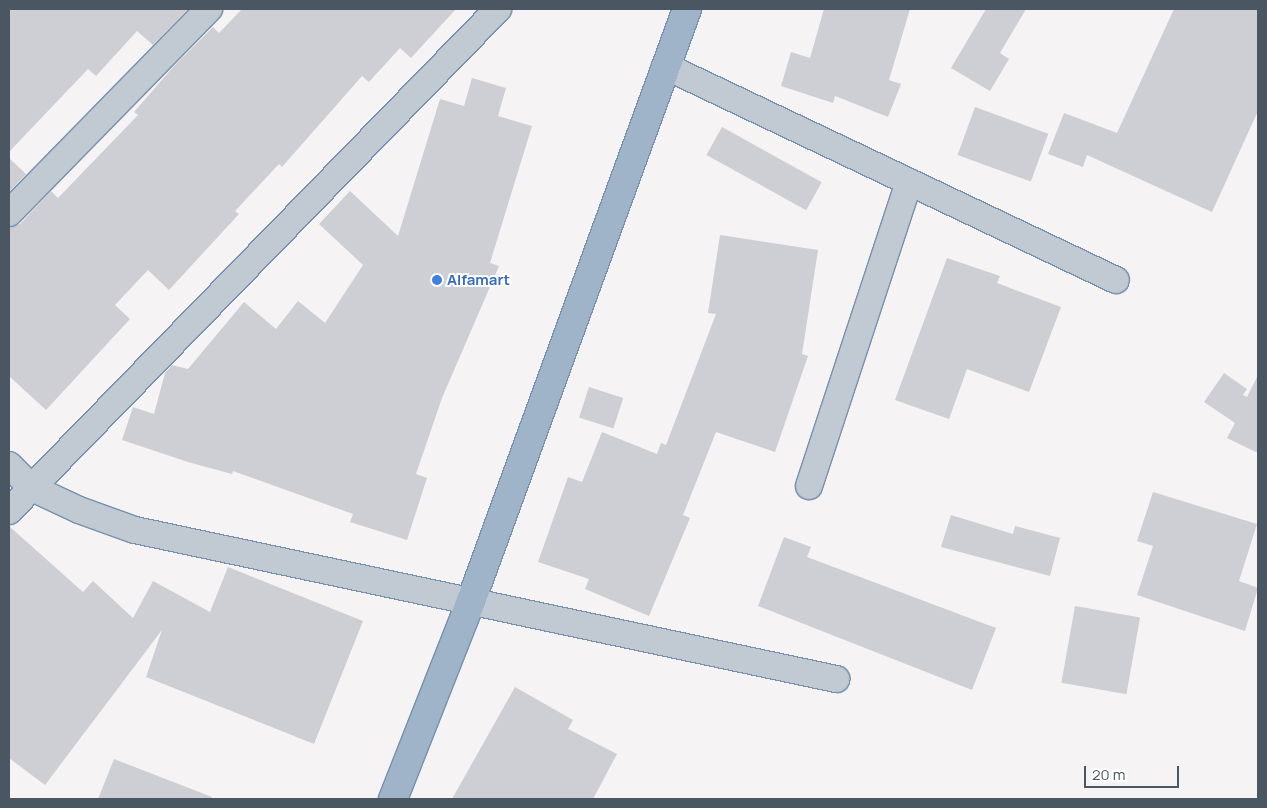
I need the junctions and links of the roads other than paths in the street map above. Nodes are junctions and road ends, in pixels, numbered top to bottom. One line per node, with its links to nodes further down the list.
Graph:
1 (209, 9): 6 (street)
2 (687, 9): 4 (highway)
3 (488, 12): 10 (street)
4 (665, 66): 5 (street); 12 (highway)
5 (909, 182): 7 (street); 9 (street)
6 (9, 213)
7 (1116, 280)
8 (9, 465): 10 (street)
9 (809, 486)
10 (32, 488): 11 (street); 12 (street)
11 (9, 511)
12 (470, 601): 13 (street); 14 (highway)
13 (836, 678)
14 (393, 799)

